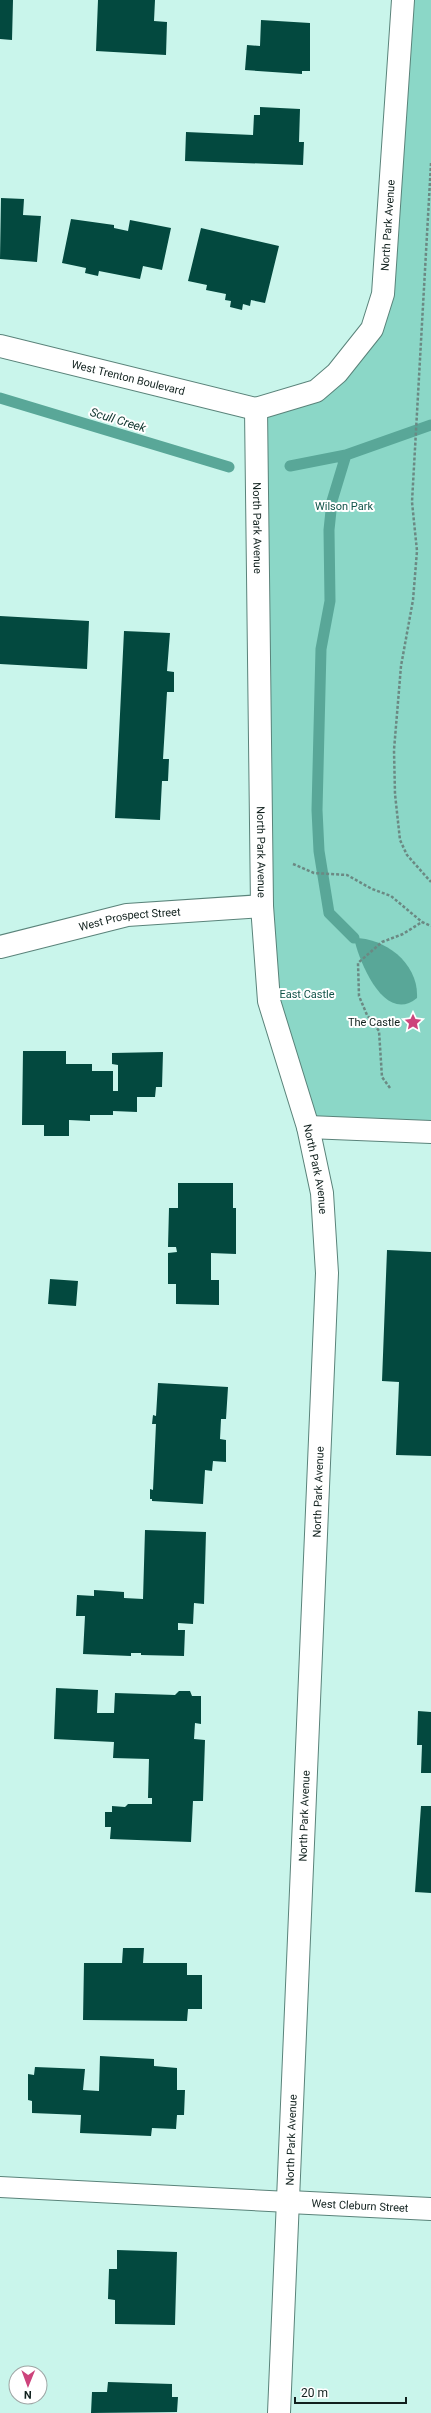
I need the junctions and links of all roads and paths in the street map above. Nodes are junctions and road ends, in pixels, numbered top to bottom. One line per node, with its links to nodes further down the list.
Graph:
1 (403, 0): 4 (street, North Park Avenue)
2 (431, 163): 6 (path)
3 (0, 346): 4 (street, West Trenton Boulevard)
4 (256, 409): 7 (street, North Park Avenue)
5 (289, 862): 8 (path)
6 (431, 882)
7 (262, 906): 10 (street, West Prospect Street); 12 (street, North Park Avenue)
8 (422, 922): 9 (path); 11 (path)
9 (431, 926)
10 (0, 947)
11 (390, 1088)
12 (308, 1127): 13 (street); 15 (street, North Park Avenue)
13 (431, 1132)
14 (0, 2187): 15 (lane)
15 (289, 2202): 16 (street, West Cleburn Street); 17 (street, North Park Avenue)
16 (431, 2209)
17 (279, 2413)

